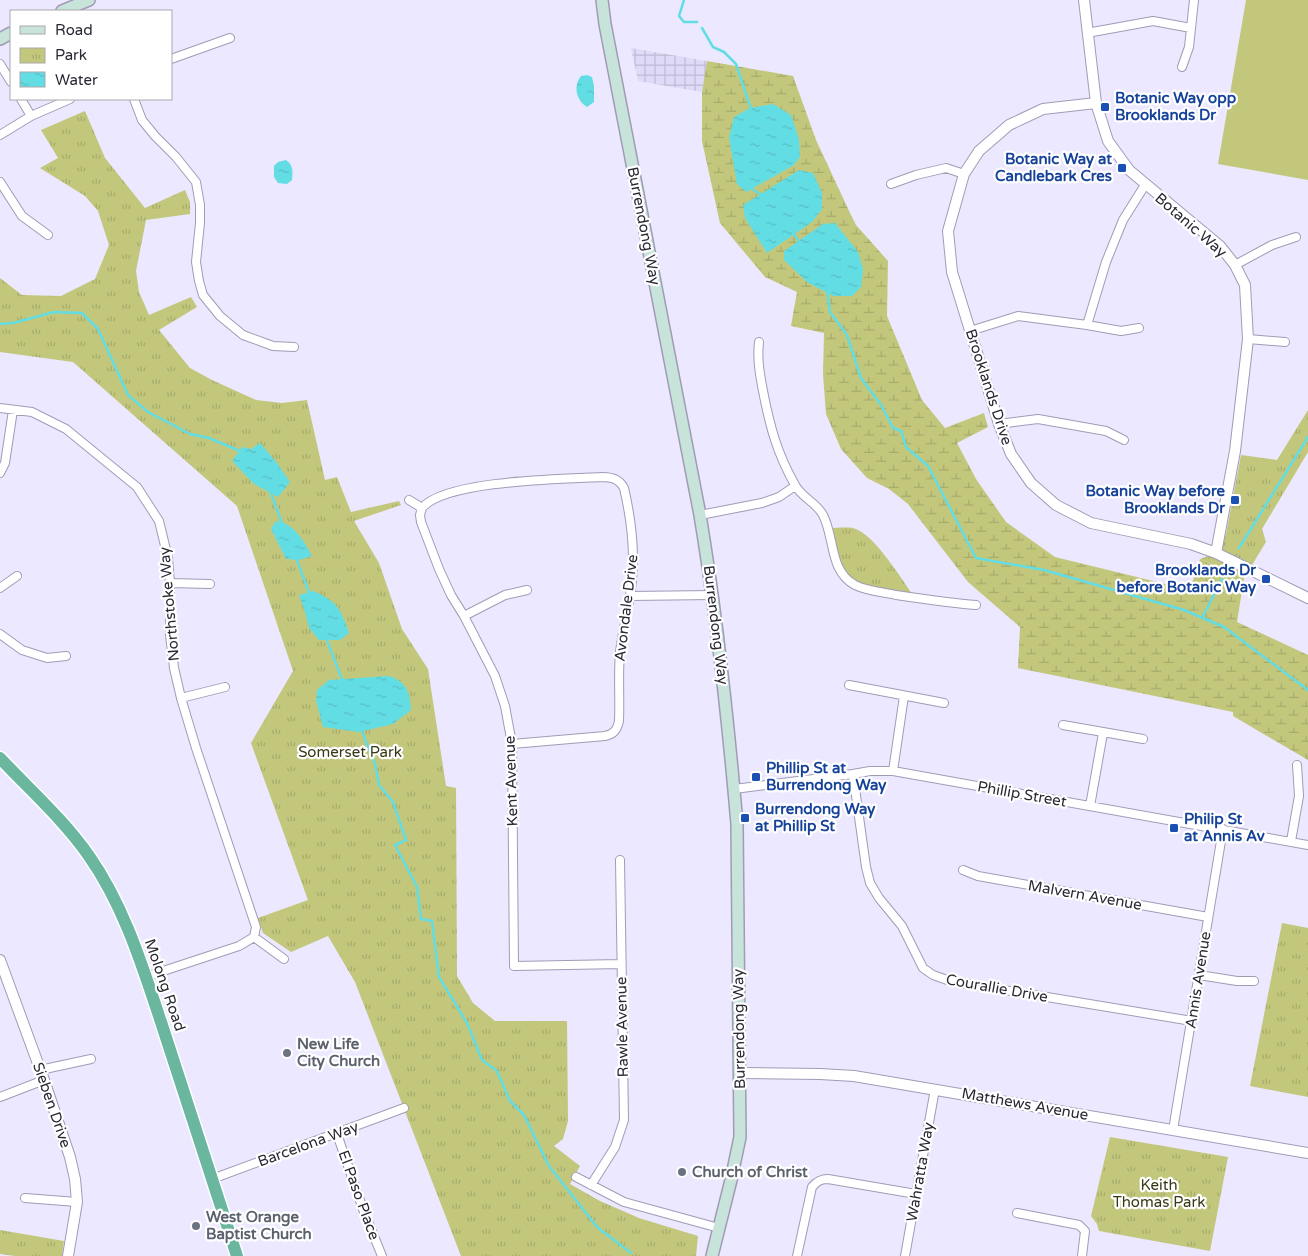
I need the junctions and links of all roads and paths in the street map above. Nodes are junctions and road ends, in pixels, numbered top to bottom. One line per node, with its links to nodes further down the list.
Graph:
1 (89, 0): 5 (main road)
2 (602, 0): 41 (main road, Burrendong Way)
3 (1084, 0): 7 (street, Botanic Way)
4 (1194, 0): 6 (street)
5 (64, 10)
6 (1191, 28): 7 (street); 11 (street)
7 (1087, 33): 16 (street, Botanic Way)
8 (230, 38): 9 (street)
9 (172, 59)
10 (0, 64): 12 (street)
11 (1182, 67)
12 (10, 80)
13 (22, 100): 17 (street)
14 (68, 100): 17 (street)
15 (134, 100): 32 (street)
16 (1096, 103): 19 (street, Brooklands Drive); 22 (street, Botanic Way)
17 (31, 116): 18 (street)
18 (0, 135)
19 (964, 174): 21 (street); 28 (street, Brooklands Drive)
20 (0, 182): 23 (street)
21 (891, 184)
22 (1145, 185): 25 (street, Botanic Way); 26 (street)
23 (48, 235)
24 (1296, 237): 25 (street)
25 (1235, 265): 29 (street, Botanic Way)
26 (1087, 325): 27 (street); 28 (street)
27 (1140, 328)
28 (970, 331): 35 (street, Brooklands Drive)
29 (1248, 338): 31 (street); 42 (street, Botanic Way)
30 (759, 342): 38 (street)
31 (1285, 342)
32 (294, 346)
33 (0, 408): 34 (street, Northstoke Way)
34 (12, 410): 37 (street); 44 (street, Northstoke Way)
35 (999, 424): 36 (street); 42 (street, Brooklands Drive)
36 (1124, 440)
37 (0, 473)
38 (795, 486): 41 (street); 51 (street)
39 (409, 500): 40 (street)
40 (422, 508): 49 (street, Avondale Drive); 52 (street, Kent Avenue)
41 (700, 515): 48 (main road, Burrendong Way)
42 (1216, 553): 50 (street, Brooklands Drive)
43 (17, 576): 46 (street)
44 (170, 583): 45 (street); 58 (street, Northstoke Way)
45 (210, 584)
46 (0, 588)
47 (527, 590): 52 (street)
48 (713, 595): 49 (street); 68 (main road, Burrendong Way)
49 (630, 596): 63 (street, Avondale Drive)
50 (1308, 598)
51 (976, 605)
52 (464, 616): 63 (street, Kent Avenue)
53 (0, 634): 54 (street)
54 (66, 656)
55 (850, 685): 57 (street)
56 (225, 687): 58 (street)
57 (904, 696): 59 (street); 66 (street)
58 (182, 698): 76 (street, Northstoke Way)
59 (944, 703)
60 (1064, 724): 61 (street)
61 (1103, 732): 62 (street); 69 (street)
62 (1143, 738)
63 (512, 744): 79 (street, Kent Avenue)
64 (0, 758): 81 (highway, Molong Road)
65 (1297, 765): 71 (street)
66 (893, 771): 67 (street, Phillip Street); 69 (street, Phillip Street)
67 (853, 774): 68 (street, Phillip Street); 84 (street, Courallie Drive)
68 (734, 789): 86 (main road, Burrendong Way)
69 (1090, 806): 70 (street, Phillip Street)
70 (1223, 829): 71 (street, Phillip Street); 75 (street, Annis Avenue)
71 (1291, 841): 72 (street, Phillip Street)
72 (1308, 845)
73 (620, 860): 79 (street, Rawle Avenue)
74 (963, 870): 75 (street, Malvern Avenue)
75 (1208, 917): 80 (street, Annis Avenue)
76 (254, 937): 77 (street); 81 (street)
77 (284, 959)
78 (0, 960): 82 (street, Sieben Drive)
79 (621, 964): 96 (street, Rawle Avenue)
80 (1199, 975): 83 (street); 84 (street, Annis Avenue)
81 (146, 977): 95 (highway, Molong Road)
82 (4, 980): 87 (street, Sieben Drive)
83 (1254, 981)
84 (1192, 1021): 91 (street, Annis Avenue)
85 (91, 1059): 87 (street)
86 (740, 1073): 88 (street, Matthews Avenue); 101 (main road, Burrendong Way)
87 (42, 1075): 89 (street); 99 (street, Sieben Drive)
88 (935, 1089): 91 (street, Matthews Avenue); 97 (street, Wahratta Way)
89 (0, 1096)
90 (404, 1108): 92 (street, Barcelona Way)
91 (1173, 1130): 93 (street, Matthews Avenue)
92 (337, 1134): 95 (street, Barcelona Way); 104 (street, El Paso Place)
93 (1308, 1153)
94 (576, 1177): 96 (street)
95 (212, 1179): 103 (highway, Molong Road)
96 (591, 1185): 101 (street)
97 (916, 1194): 106 (street); 107 (street, Wahratta Way)
98 (26, 1198): 99 (street)
99 (77, 1202): 102 (street, Sieben Drive)
100 (1017, 1213): 108 (street)
101 (719, 1228): 105 (main road, Burrendong Way)
102 (68, 1256)
103 (237, 1256)
104 (382, 1256)
105 (712, 1256)
106 (797, 1256)
107 (906, 1256)
108 (1082, 1256)

